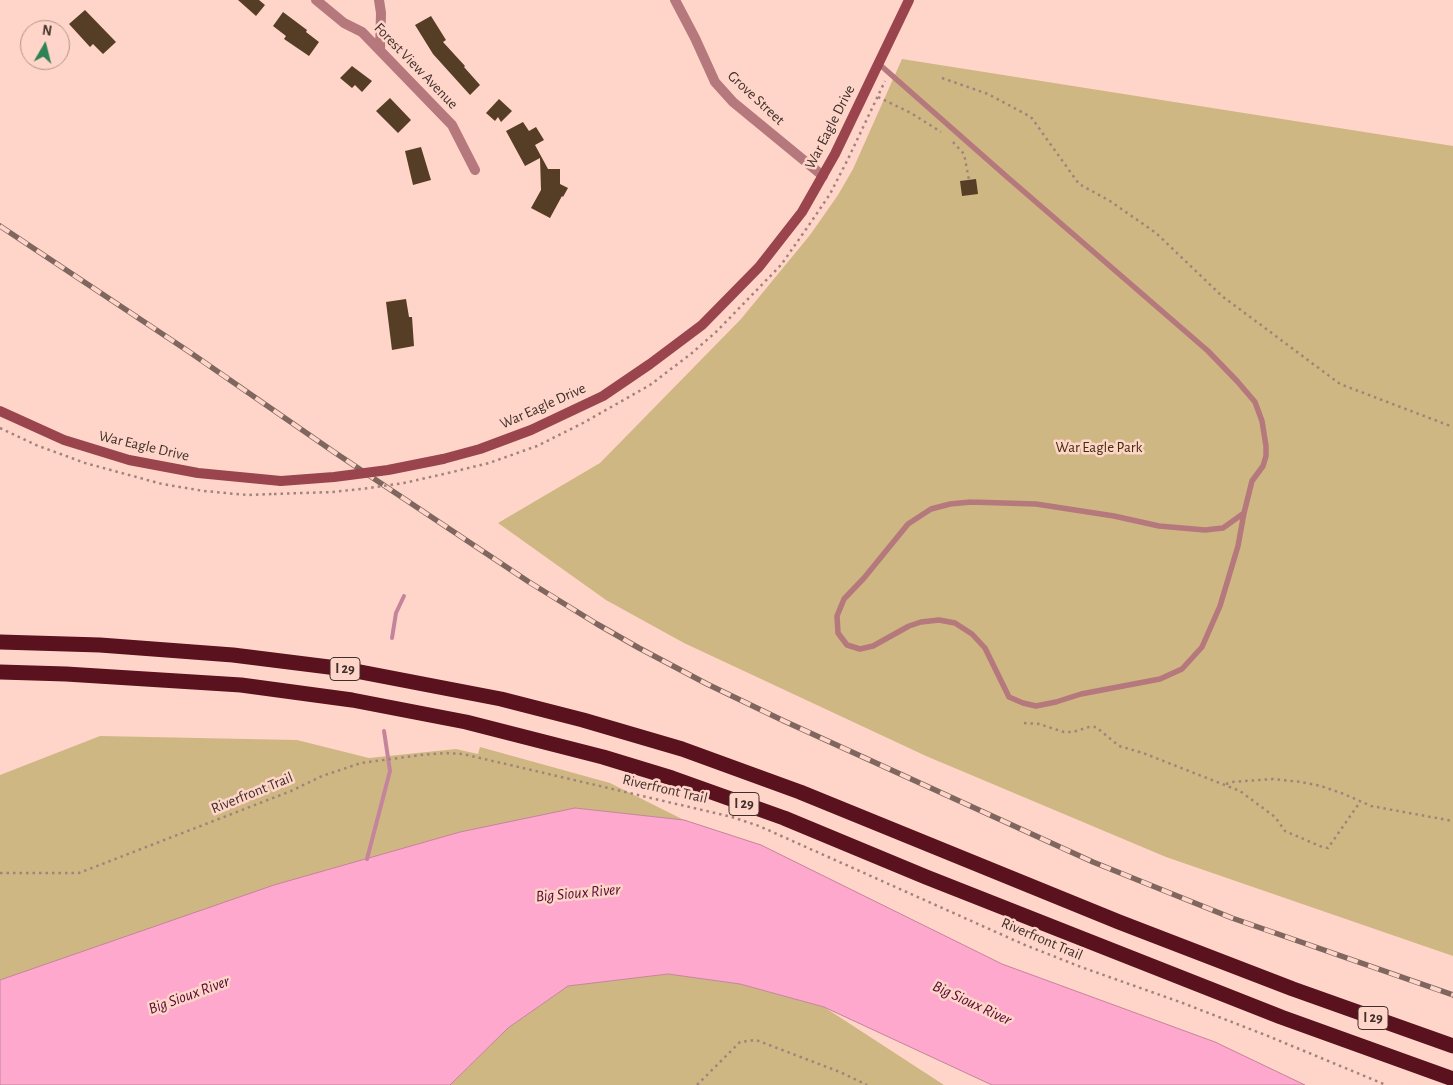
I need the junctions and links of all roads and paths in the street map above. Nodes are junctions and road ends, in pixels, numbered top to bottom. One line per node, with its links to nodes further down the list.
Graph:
1 (316, 0): 5 (street, Forest View Avenue)
2 (380, 0): 5 (street)
3 (675, 0): 12 (street, Grove Street)
4 (909, 0): 6 (main road, War Eagle Drive)
5 (380, 50): 11 (street, Forest View Avenue)
6 (879, 64): 8 (main road, War Eagle Drive); 18 (lane)
7 (942, 78): 15 (path)
8 (866, 92): 9 (path); 12 (main road, War Eagle Drive)
9 (943, 134)
10 (951, 140): 13 (path)
11 (474, 170)
12 (822, 176): 14 (main road, War Eagle Drive, bridge)
13 (969, 180)
14 (0, 411)
15 (1453, 427)
16 (448, 473): 17 (path, bridge)
17 (274, 494)
18 (1244, 513): 18 (lane)
19 (0, 642): 26 (highway, I 29)
20 (0, 672): 27 (highway, I 29)
21 (1024, 722): 22 (path)
22 (1225, 785): 23 (path); 23 (path)
23 (1360, 802): 24 (path)
24 (1453, 821)
25 (0, 873): 30 (path, Riverfront Trail)
26 (1453, 1046)
27 (1453, 1078)
28 (697, 1085): 29 (path)
29 (867, 1085)
30 (1386, 1085)

